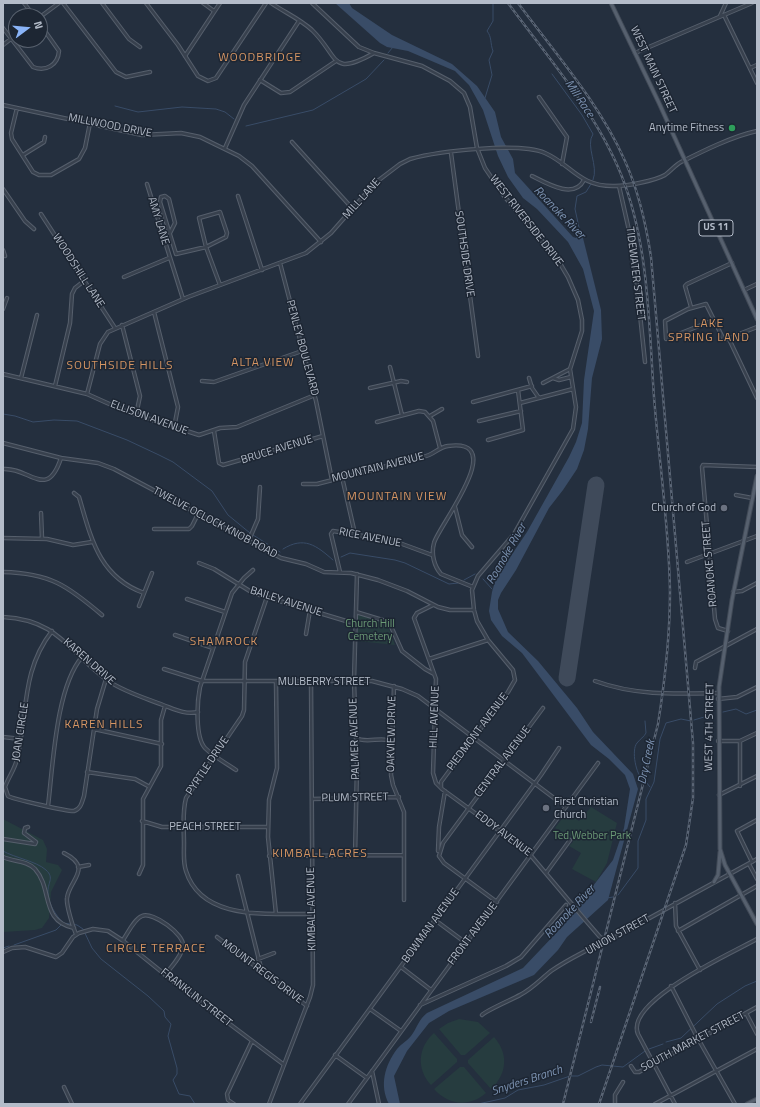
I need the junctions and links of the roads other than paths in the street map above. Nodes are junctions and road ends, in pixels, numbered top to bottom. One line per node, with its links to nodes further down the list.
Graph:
1 (59, 3): 13 (street)
2 (63, 3): 27 (street)
3 (102, 3): 19 (street)
4 (146, 3): 23 (street)
5 (203, 3): 14 (street)
6 (220, 3): 14 (street)
7 (266, 3): 23 (street)
8 (271, 3): 17 (street)
9 (312, 3): 21 (street, WEST RIVERSIDE DRIVE)
10 (612, 3): 22 (main road, WEST MAIN STREET / US 11)
11 (726, 3): 16 (street)
12 (752, 3): 15 (street)
13 (48, 11)
14 (214, 12): 23 (street)
15 (724, 15): 16 (street); 26 (street)
16 (719, 17): 22 (street)
17 (299, 21): 24 (street); 28 (street)
18 (48, 35): 20 (street)
19 (140, 47)
20 (18, 48)
21 (374, 53): 24 (street); 38 (street, WEST RIVERSIDE DRIVE)
22 (635, 53): 41 (main road, WEST MAIN STREET / US 11)
23 (185, 56)
24 (336, 61): 28 (street)
25 (757, 65): 26 (street)
26 (750, 68): 29 (street)
27 (150, 72)
28 (260, 80): 37 (street)
29 (757, 83)
30 (539, 97): 42 (street)
31 (3, 105): 32 (street, MILLWOOD DRIVE)
32 (17, 108): 33 (street, MILLWOOD DRIVE); 40 (street)
33 (90, 123): 37 (street, MILLWOOD DRIVE); 40 (street)
34 (757, 131): 41 (street, MILL LANE)
35 (45, 137): 40 (street)
36 (292, 142): 49 (street)
37 (225, 148): 53 (street, MILLWOOD DRIVE)
38 (478, 150): 39 (street, MILL LANE); 42 (street, MILL LANE); 82 (street, WEST RIVERSIDE DRIVE)
39 (451, 153): 49 (street, MILL LANE); 79 (street, SOUTHSIDE DRIVE)
40 (23, 155)
41 (684, 160): 46 (street, MILL LANE); 59 (main road, WEST MAIN STREET / US 11)
42 (562, 164): 44 (street, MILL LANE)
43 (532, 176): 44 (street)
44 (584, 180): 46 (street, MILL LANE)
45 (146, 184): 57 (street, AMY LANE)
46 (619, 186): 80 (street, TIDEWATER STREET)
47 (3, 189): 51 (street)
48 (238, 196): 60 (street)
49 (353, 209): 53 (street, MILL LANE)
50 (41, 214): 62 (street, WOODSHILL LANE)
51 (34, 230)
52 (170, 233): 52 (street); 54 (street)
53 (321, 242): 58 (street, MILL LANE)
54 (206, 247): 54 (street); 64 (street)
55 (3, 250): 56 (street)
56 (5, 256)
57 (170, 258): 61 (street, AMY LANE); 67 (street, AMY LANE)
58 (280, 263): 60 (street, MILL LANE); 78 (street, PENLEY BOULEVARD)
59 (732, 263): 65 (main road, WEST MAIN STREET / US 11); 68 (street)
60 (262, 270): 64 (street, MILL LANE)
61 (124, 277)
62 (84, 281): 76 (street, WOODSHILL LANE); 92 (street)
63 (757, 284): 65 (street)
64 (220, 285): 67 (street, MILL LANE)
65 (744, 290): 72 (main road, WEST MAIN STREET / US 11)
66 (7, 298): 69 (street)
67 (183, 299): 70 (street, MILL LANE)
68 (691, 308): 73 (street); 73 (street)
69 (3, 309)
70 (154, 312): 74 (street, MILL LANE); 110 (street)
71 (37, 315): 84 (street)
72 (757, 319)
73 (714, 320): 77 (street)
74 (122, 325): 76 (street, MILL LANE); 105 (street)
75 (757, 327): 77 (street)
76 (115, 328): 97 (street)
77 (729, 339): 100 (street)
78 (302, 350): 88 (street); 98 (street, PENLEY BOULEVARD)
79 (478, 356)
80 (645, 362)
81 (390, 367): 90 (street)
82 (570, 369): 86 (street); 87 (street, WEST RIVERSIDE DRIVE)
83 (3, 374): 84 (street, ELLISON AVENUE)
84 (21, 378): 92 (street, ELLISON AVENUE)
85 (529, 378): 93 (street)
86 (554, 378): 87 (street); 91 (street)
87 (571, 378): 95 (street, WEST RIVERSIDE DRIVE)
88 (202, 381)
89 (407, 382): 90 (street)
90 (394, 383): 94 (street); 106 (street)
91 (543, 383)
92 (55, 386): 97 (street, ELLISON AVENUE)
93 (532, 386): 96 (street); 99 (street)
94 (370, 388)
95 (573, 389): 99 (street); 150 (street, WEST RIVERSIDE DRIVE)
96 (518, 390): 101 (street); 102 (street)
97 (88, 394): 105 (street, ELLISON AVENUE)
98 (315, 395): 111 (street, ELLISON AVENUE); 112 (street, PENLEY BOULEVARD)
99 (539, 398): 102 (street)
100 (757, 398)
101 (473, 402)
102 (520, 403): 104 (street)
103 (442, 409): 107 (street)
104 (521, 411): 108 (street); 113 (street)
105 (136, 415): 110 (street, ELLISON AVENUE)
106 (402, 415): 107 (street); 109 (street)
107 (430, 416): 115 (street)
108 (479, 421)
109 (377, 422)
110 (174, 428): 111 (street, ELLISON AVENUE)
111 (214, 431): 112 (street, BRUCE AVENUE)
112 (323, 436): 121 (street, PENLEY BOULEVARD)
113 (488, 440)
114 (3, 443): 116 (street, TWELVE OCLOCK KNOB ROAD)
115 (440, 448): 120 (street, MOUNTAIN AVENUE); 127 (street, MOUNTAIN AVENUE)
116 (61, 458): 118 (street); 129 (street, TWELVE OCLOCK KNOB ROAD)
117 (757, 467): 139 (street, ROANOKE STREET)
118 (3, 469)
119 (757, 476): 126 (main road, WEST 4TH STREET)
120 (342, 477): 121 (street, MOUNTAIN AVENUE); 131 (street)
121 (332, 480): 122 (street, MOUNTAIN AVENUE)
122 (303, 484)
123 (260, 487): 135 (street)
124 (74, 493): 137 (street)
125 (736, 495): 126 (street)
126 (752, 498): 136 (main road, WEST 4TH STREET)
127 (455, 507): 138 (street); 140 (street, MOUNTAIN AVENUE)
128 (41, 513): 134 (street)
129 (198, 514): 130 (street); 135 (street, TWELVE OCLOCK KNOB ROAD)
130 (154, 529)
131 (355, 534): 140 (street, RICE AVENUE); 145 (street, RICE AVENUE)
132 (757, 536): 136 (street)
133 (3, 538): 134 (street)
134 (42, 538): 137 (street)
135 (249, 540): 145 (street, TWELVE OCLOCK KNOB ROAD)
136 (743, 541): 139 (street); 151 (main road, WEST 4TH STREET)
137 (92, 542): 152 (street)
138 (472, 547)
139 (709, 554): 141 (street); 166 (street, ROANOKE STREET)
140 (432, 555): 150 (street)
141 (687, 562)
142 (199, 563): 149 (street, BAILEY AVENUE)
143 (253, 570): 149 (street)
144 (3, 572): 161 (street)
145 (340, 572): 147 (street, TWELVE OCLOCK KNOB ROAD)
146 (152, 573): 152 (street)
147 (357, 574): 155 (street, TWELVE OCLOCK KNOB ROAD); 160 (street, PALMER AVENUE)
148 (757, 583): 151 (street)
149 (238, 584): 153 (street, BAILEY AVENUE); 159 (street)
150 (472, 587): 158 (street)
151 (733, 592): 166 (main road, WEST 4TH STREET)
152 (144, 594): 156 (street)
153 (267, 597): 157 (street, BAILEY AVENUE); 181 (street, PYRTLE DRIVE)
154 (187, 599): 159 (street)
155 (433, 605): 158 (street, TWELVE OCLOCK KNOB ROAD); 173 (street, HILL AVENUE)
156 (139, 606)
157 (310, 610): 163 (street, BAILEY AVENUE); 167 (street)
158 (474, 610): 169 (street)
159 (225, 612): 171 (street)
160 (356, 612): 163 (street, PALMER AVENUE); 176 (street)
161 (102, 615)
162 (3, 617): 165 (street, KAREN DRIVE)
163 (356, 624): 179 (street, PALMER AVENUE)
164 (757, 629): 170 (street)
165 (52, 630): 172 (street, KAREN DRIVE); 196 (street, JOAN CIRCLE)
166 (728, 631): 170 (main road, WEST 4TH STREET)
167 (306, 634)
168 (175, 635): 171 (street)
169 (488, 640): 173 (street); 197 (street, PIEDMONT AVENUE)
170 (726, 646): 174 (street); 186 (main road, WEST 4TH STREET)
171 (213, 648): 178 (street)
172 (82, 656): 177 (street, KAREN DRIVE); 218 (street)
173 (429, 659): 176 (street, HILL AVENUE)
174 (696, 668)
175 (164, 670): 178 (street, MULBERRY STREET)
176 (434, 674): 190 (street, HILL AVENUE)
177 (106, 679): 188 (street, KAREN DRIVE); 192 (street, JOAN CIRCLE)
178 (202, 681): 181 (street, MULBERRY STREET); 191 (street)
179 (354, 681): 183 (street, MULBERRY STREET); 184 (street, MULBERRY STREET); 195 (street, PALMER AVENUE)
180 (595, 681): 186 (street)
181 (243, 682): 182 (street, MULBERRY STREET); 203 (street, PYRTLE DRIVE)
182 (276, 682): 183 (street, MULBERRY STREET); 225 (street)
183 (311, 682): 217 (street, KIMBALL AVENUE)
184 (394, 686): 190 (street, MULBERRY STREET); 200 (street, OAKVIEW DRIVE)
185 (757, 687): 187 (street)
186 (718, 693): 187 (main road, WEST 4TH STREET)
187 (718, 699): 198 (main road, WEST 4TH STREET)
188 (165, 706): 191 (street, KAREN DRIVE); 201 (street)
189 (543, 708): 204 (street, CENTRAL AVENUE)
190 (435, 711): 197 (street, MULBERRY STREET); 212 (street, HILL AVENUE)
191 (198, 712): 203 (street)
192 (94, 729): 201 (street); 207 (street, JOAN CIRCLE)
193 (757, 733): 199 (street)
194 (3, 737): 196 (street)
195 (356, 738): 200 (street); 216 (street, PALMER AVENUE)
196 (21, 739): 218 (street, JOAN CIRCLE)
197 (473, 739): 204 (street, MULBERRY STREET); 212 (street, PIEDMONT AVENUE)
198 (718, 741): 199 (street); 214 (main road, WEST 4TH STREET)
199 (740, 741): 211 (street)
200 (392, 742): 215 (street, OAKVIEW DRIVE)
201 (162, 744): 210 (street)
202 (559, 748): 209 (street, BOWMAN AVENUE)
203 (215, 755): 206 (street); 224 (street, PYRTLE DRIVE)
204 (504, 761): 209 (street, MULBERRY STREET); 220 (street, CENTRAL AVENUE)
205 (598, 763): 219 (street, FRONT AVENUE)
206 (236, 770)
207 (87, 772): 210 (street); 218 (street, JOAN CIRCLE)
208 (757, 776): 211 (street)
209 (535, 784): 219 (street, MULBERRY STREET); 226 (street, BOWMAN AVENUE)
210 (148, 786): 222 (street)
211 (740, 786): 214 (street)
212 (441, 787): 213 (street, EDDY AVENUE)
213 (445, 791): 220 (street, EDDY AVENUE); 236 (street)
214 (719, 795): 229 (main road, WEST 4TH STREET)
215 (399, 797): 216 (street, PLUM STREET); 231 (street, OAKVIEW DRIVE)
216 (356, 798): 217 (street, PLUM STREET); 235 (street, PALMER AVENUE)
217 (312, 799): 234 (street, KIMBALL AVENUE)
218 (48, 806)
219 (566, 807): 232 (street, FRONT AVENUE)
220 (469, 808): 226 (street, EDDY AVENUE); 236 (street, CENTRAL AVENUE)
221 (757, 820): 239 (street)
222 (142, 821): 224 (street, PEACH STREET); 243 (street)
223 (28, 827): 227 (street)
224 (184, 827): 225 (street, PEACH STREET); 255 (street, PYRTLE DRIVE)
225 (268, 827): 233 (street)
226 (500, 831): 232 (street, EDDY AVENUE); 246 (street, BOWMAN AVENUE)
227 (3, 839)
228 (570, 840): 242 (street)
229 (720, 848): 244 (main road, WEST 4TH STREET); 248 (main road)
230 (64, 853): 241 (street)
231 (403, 855): 235 (street); 251 (street, OAKVIEW DRIVE)
232 (531, 855): 242 (street, EDDY AVENUE); 252 (street, FRONT AVENUE)
233 (269, 856): 234 (street); 256 (street)
234 (312, 856): 235 (street); 257 (street, KIMBALL AVENUE)
235 (355, 856)
236 (439, 856): 246 (street)
237 (3, 857): 260 (street)
238 (757, 859): 239 (street, UNION STREET)
239 (751, 863): 244 (street, UNION STREET); 247 (street)
240 (90, 865): 241 (street)
241 (78, 868): 260 (street)
242 (546, 873): 266 (street, EDDY AVENUE)
243 (139, 874)
244 (730, 874): 248 (street, UNION STREET); 250 (main road, WEST 4TH STREET)
245 (238, 876): 255 (street)
246 (465, 879): 252 (street); 258 (street, BOWMAN AVENUE)
247 (757, 879)
248 (714, 882): 253 (street, UNION STREET)
249 (757, 886): 250 (street)
250 (741, 895): 259 (main road, WEST 4TH STREET); 261 (street)
251 (404, 900)
252 (497, 902): 267 (street, FRONT AVENUE)
253 (675, 903): 261 (street); 266 (street, UNION STREET)
254 (566, 905): 277 (street)
255 (245, 911): 256 (street, PYRTLE DRIVE); 270 (street)
256 (276, 914): 257 (street, PYRTLE DRIVE)
257 (312, 914): 278 (street, KIMBALL AVENUE)
258 (435, 920): 267 (street); 271 (street, BOWMAN AVENUE)
259 (757, 924)
260 (73, 926): 262 (street)
261 (678, 931): 272 (street)
262 (76, 934): 265 (street, FRANKLIN STREET); 268 (street)
263 (217, 937): 273 (street, MOUNT REGIS DRIVE)
264 (757, 939): 272 (street)
265 (122, 940): 274 (street, FRANKLIN STREET); 274 (street)
266 (606, 940): 282 (street, UNION STREET)
267 (466, 943): 276 (street, FRONT AVENUE)
268 (3, 952)
269 (274, 953): 270 (street)
270 (258, 959): 273 (street)
271 (401, 968): 276 (street); 280 (street, BOWMAN AVENUE)
272 (700, 970): 275 (street)
273 (262, 972): 278 (street, MOUNT REGIS DRIVE)
274 (165, 975): 286 (street, FRANKLIN STREET)
275 (671, 986): 285 (street); 289 (street)
276 (431, 990): 277 (street, FRONT AVENUE)
277 (420, 1005): 283 (street, FRONT AVENUE)
278 (307, 1006): 290 (street, KIMBALL AVENUE)
279 (757, 1007): 281 (street, SOUTH MARKET STREET)
280 (370, 1009): 283 (street); 288 (street, BOWMAN AVENUE)
281 (746, 1013): 284 (street); 285 (street, SOUTH MARKET STREET)
282 (482, 1015)
283 (401, 1031): 292 (street, FRONT AVENUE)
284 (757, 1034)
285 (698, 1039): 289 (street, SOUTH MARKET STREET); 293 (street)
286 (252, 1041): 290 (street, FRANKLIN STREET); 299 (street)
287 (757, 1049): 293 (street)
288 (336, 1055): 294 (street); 303 (street, BOWMAN AVENUE)
289 (654, 1063): 291 (street, SOUTH MARKET STREET); 297 (street)
290 (283, 1064): 302 (street, KIMBALL AVENUE)
291 (630, 1066)
292 (372, 1071): 294 (street, FRONT AVENUE); 305 (street)
293 (717, 1071): 297 (street); 309 (street)
294 (367, 1078): 304 (street, FRONT AVENUE)
295 (623, 1082): 306 (street)
296 (64, 1087): 300 (street)
297 (671, 1096): 307 (street); 308 (street)
298 (757, 1099): 310 (main road)
299 (230, 1103): 301 (street)
300 (72, 1104)
301 (234, 1104)
302 (269, 1104)
303 (302, 1104)
304 (348, 1104)
305 (379, 1104)
306 (615, 1104)
307 (655, 1104)
308 (676, 1104)
309 (735, 1104)
310 (747, 1104)

